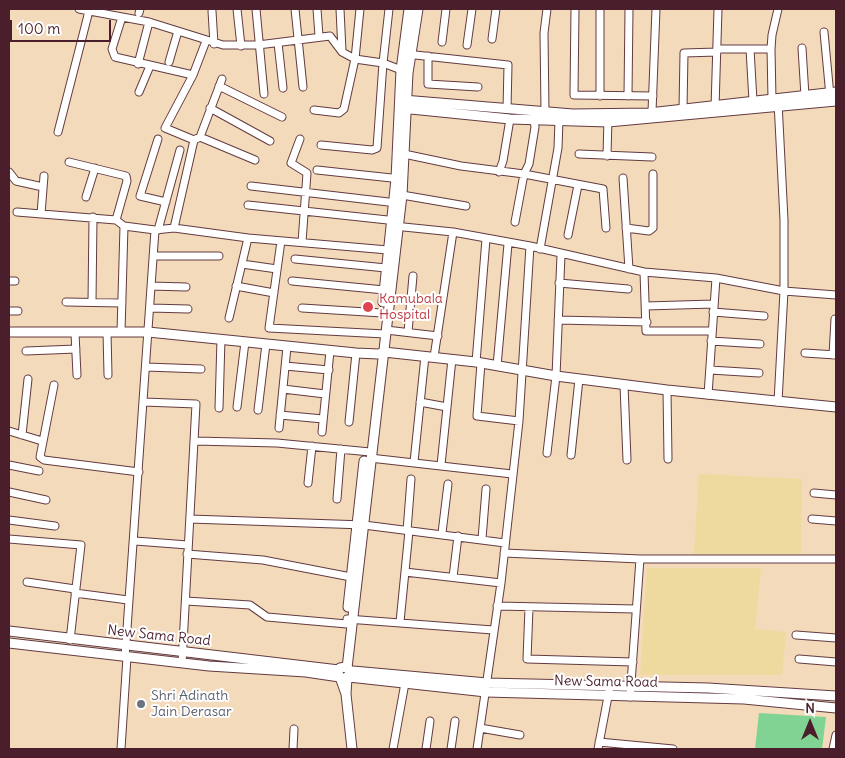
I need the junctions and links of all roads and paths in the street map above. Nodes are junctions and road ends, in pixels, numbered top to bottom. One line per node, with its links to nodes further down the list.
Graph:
1 (79, 9): 21 (street)
2 (237, 9): 36 (street)
3 (256, 9): 34 (street)
4 (295, 9): 29 (street)
5 (318, 9): 27 (street)
6 (340, 9): 41 (street)
7 (360, 9): 44 (street)
8 (389, 9): 46 (street)
9 (408, 9): 42 (street)
10 (418, 9): 42 (street)
11 (446, 9): 31 (street)
12 (472, 9): 35 (street)
13 (496, 9): 28 (street)
14 (547, 9): 69 (street)
15 (575, 9): 56 (street)
16 (600, 9): 56 (street)
17 (629, 9): 57 (street)
18 (656, 9): 58 (street)
19 (718, 9): 40 (street)
20 (778, 9): 39 (street)
21 (89, 11): 23 (street); 76 (street)
22 (212, 11): 33 (street)
23 (122, 17): 24 (street); 47 (street)
24 (149, 22): 25 (street); 47 (street)
25 (178, 31): 30 (street); 45 (street)
26 (824, 32): 60 (street)
27 (319, 36): 29 (street); 41 (street)
28 (492, 39)
29 (297, 40): 32 (street); 51 (street)
30 (206, 41): 33 (street); 50 (street)
31 (442, 42)
32 (278, 43): 34 (street); 53 (street)
33 (214, 44): 36 (street)
34 (258, 45): 36 (street); 55 (street)
35 (467, 45)
36 (241, 46)
37 (802, 48): 59 (street)
38 (750, 49): 39 (street); 40 (street); 61 (street)
39 (771, 49): 62 (street)
40 (717, 50): 66 (street); 67 (street)
41 (342, 52): 44 (street)
42 (407, 54): 43 (street); 49 (street)
43 (428, 56): 52 (street); 65 (street)
44 (355, 59): 46 (street); 68 (street)
45 (169, 62)
46 (383, 63): 49 (street); 81 (street)
47 (138, 64): 48 (street)
48 (150, 66): 50 (street); 54 (street)
49 (405, 72): 63 (street)
50 (193, 74): 78 (street)
51 (303, 87)
52 (478, 87)
53 (283, 88)
54 (138, 92)
55 (264, 94)
56 (600, 96): 57 (street)
57 (628, 96): 58 (street)
58 (653, 96): 70 (street)
59 (805, 96): 60 (street); 62 (street)
60 (833, 97): 62 (street)
61 (753, 101): 62 (street); 67 (street)
62 (776, 101): 67 (street); 148 (street)
63 (403, 104): 65 (street); 73 (street); 83 (street); 97 (street)
64 (210, 108): 71 (street); 78 (street); 80 (street)
65 (507, 109): 69 (street)
66 (683, 109): 67 (street); 70 (street)
67 (715, 109): 72 (street)
68 (314, 110)
69 (545, 112): 72 (street)
70 (652, 112): 72 (street)
71 (282, 117)
72 (608, 118): 75 (street); 85 (street)
73 (510, 119): 74 (street); 92 (street)
74 (534, 120): 75 (street); 93 (street)
75 (559, 120): 98 (street)
76 (58, 132)
77 (158, 139): 105 (street)
78 (197, 139): 87 (street); 116 (street)
79 (300, 140): 102 (street)
80 (270, 141)
81 (321, 145)
82 (180, 150): 105 (street)
83 (404, 154): 92 (street); 97 (street)
84 (579, 154): 85 (street)
85 (607, 156): 86 (street)
86 (652, 157)
87 (255, 160)
88 (69, 162): 89 (street)
89 (95, 168): 103 (street); 112 (street)
90 (317, 170): 97 (street)
91 (9, 172): 101 (street)
92 (499, 172): 93 (street)
93 (524, 174): 98 (street); 113 (street)
94 (653, 174): 118 (street)
95 (44, 176): 101 (street)
96 (623, 178): 118 (street)
97 (399, 179): 104 (street)
98 (552, 180): 99 (street); 128 (street)
99 (578, 185): 117 (street); 121 (street)
100 (250, 186): 102 (street)
101 (43, 187): 110 (street)
102 (305, 192): 104 (street); 109 (street)
103 (86, 197)
104 (398, 200): 107 (street); 114 (street)
105 (166, 202): 119 (street)
106 (248, 205): 109 (street)
107 (466, 206)
108 (17, 212): 110 (street)
109 (304, 212): 114 (street); 125 (street)
110 (41, 214): 111 (street)
111 (93, 217): 112 (street); 152 (street)
112 (116, 220): 115 (street)
113 (515, 222)
114 (395, 224): 120 (street); 129 (street); 175 (street)
115 (124, 226): 119 (street); 153 (street)
116 (174, 228): 119 (street); 122 (street)
117 (606, 228)
118 (626, 228): 137 (street)
119 (156, 230): 131 (street)
120 (453, 232): 123 (street); 176 (street)
121 (568, 235)
122 (248, 238): 124 (street); 134 (street)
123 (486, 238): 126 (street); 192 (street)
124 (281, 240): 125 (street); 136 (street)
125 (302, 242): 129 (street)
126 (508, 244): 127 (street); 194 (street)
127 (530, 246): 128 (street); 198 (street)
128 (540, 249): 130 (street)
129 (388, 250): 135 (street)
130 (560, 255): 137 (street); 142 (street)
131 (153, 256): 132 (street); 143 (street)
132 (219, 256)
133 (295, 259): 135 (street)
134 (242, 264): 136 (street); 144 (street)
135 (386, 268): 147 (street)
136 (277, 269): 149 (street)
137 (629, 269): 138 (street)
138 (644, 272): 140 (street); 155 (street)
139 (413, 276): 174 (street)
140 (716, 278): 148 (street); 154 (street)
141 (292, 281): 147 (street)
142 (559, 283): 146 (street); 166 (street)
143 (151, 286): 145 (street); 156 (street)
144 (236, 286): 149 (street); 164 (street)
145 (186, 287)
146 (628, 289)
147 (384, 290): 162 (street)
148 (784, 291): 150 (street); 214 (street)
149 (274, 293): 175 (street)
150 (836, 295)
151 (66, 302): 152 (street)
152 (92, 302): 153 (street)
153 (122, 303): 172 (street)
154 (713, 304): 155 (street); 161 (street)
155 (646, 306): 167 (street)
156 (150, 308): 158 (street); 173 (street)
157 (302, 308): 162 (street)
158 (188, 309)
159 (18, 310): 160 (street)
160 (9, 311)
161 (713, 312): 163 (street); 168 (street)
162 (382, 313): 175 (street)
163 (764, 316)
164 (229, 318)
165 (836, 319): 189 (street)
166 (558, 320): 167 (street); 203 (street)
167 (646, 322): 168 (street)
168 (712, 331): 178 (street)
169 (9, 332): 170 (street)
170 (75, 332): 171 (street); 183 (street)
171 (107, 332): 172 (street); 201 (street)
172 (121, 332): 173 (street)
173 (148, 332): 177 (street); 195 (street)
174 (408, 332): 175 (street); 176 (street)
175 (384, 333): 187 (street)
176 (438, 336): 190 (street)
177 (221, 339): 179 (street); 218 (street)
178 (711, 341): 181 (street); 199 (street)
179 (245, 342): 180 (street); 215 (street)
180 (266, 344): 182 (street); 219 (street)
181 (760, 344)
182 (287, 347): 185 (street); 193 (street)
183 (76, 349): 184 (street); 202 (street)
184 (26, 351)
185 (330, 351): 186 (street); 197 (street)
186 (356, 353): 187 (street); 223 (street)
187 (381, 353): 190 (street); 233 (street)
188 (805, 353): 189 (street)
189 (835, 355)
190 (429, 356): 191 (street); 213 (street)
191 (452, 359): 192 (street); 216 (street)
192 (478, 362): 194 (street); 222 (street)
193 (285, 366): 197 (street); 208 (street)
194 (497, 366): 198 (street)
195 (146, 367): 196 (street); 212 (street)
196 (201, 369)
197 (329, 370): 210 (street)
198 (522, 370): 203 (street); 222 (street)
199 (710, 370): 200 (street); 211 (street)
200 (759, 373)
201 (108, 375)
202 (77, 376)
203 (556, 376): 205 (street); 232 (street)
204 (28, 379): 227 (street)
205 (579, 379): 207 (street); 234 (street)
206 (54, 385): 228 (street)
207 (624, 385): 209 (street); 236 (street)
208 (283, 389): 210 (street); 220 (street)
209 (667, 390): 211 (street); 235 (street)
210 (326, 394): 221 (street)
211 (708, 395): 214 (street)
212 (144, 402): 229 (street); 241 (street)
213 (420, 402): 216 (street); 237 (street)
214 (778, 402): 217 (street)
215 (237, 407)
216 (447, 407): 239 (street)
217 (836, 407)
218 (219, 408)
219 (258, 410)
220 (280, 415): 221 (street); 224 (street)
221 (323, 419): 226 (street)
222 (519, 421): 242 (street)
223 (349, 422)
224 (279, 428)
225 (9, 431): 227 (street)
226 (322, 432)
227 (22, 435): 228 (street)
228 (42, 441): 241 (street)
229 (195, 441): 230 (street); 252 (street)
230 (312, 446): 231 (street); 244 (street)
231 (341, 449): 233 (street); 250 (street)
232 (547, 453)
233 (368, 454): 237 (street); 257 (street)
234 (571, 455)
235 (668, 459)
236 (627, 460)
237 (414, 462): 239 (street)
238 (9, 465): 240 (street)
239 (441, 465): 242 (street)
240 (39, 471)
241 (139, 472): 263 (street)
242 (512, 474): 264 (street)
243 (412, 479): 258 (street)
244 (308, 483)
245 (448, 484): 259 (street)
246 (486, 489): 262 (street)
247 (9, 492): 251 (street)
248 (814, 493): 249 (street)
249 (836, 495)
250 (336, 498)
251 (46, 500)
252 (190, 519): 257 (street); 265 (street)
253 (9, 520): 256 (street)
254 (812, 520): 255 (street)
255 (836, 521)
256 (55, 526)
257 (360, 526): 258 (street); 272 (street); 281 (street)
258 (408, 531): 259 (street); 270 (street)
259 (442, 533): 260 (street)
260 (458, 536): 262 (street); 271 (street)
261 (9, 539): 275 (street)
262 (482, 539): 264 (street)
263 (134, 541): 265 (street); 276 (street)
264 (505, 543): 266 (street)
265 (188, 545): 267 (street)
266 (504, 552): 268 (street); 274 (street)
267 (187, 554): 272 (street); 277 (street)
268 (640, 559): 269 (street); 280 (street)
269 (836, 559)
270 (405, 572): 271 (street); 282 (street)
271 (453, 577): 274 (street)
272 (351, 578): 281 (street)
273 (27, 582): 275 (street)
274 (500, 583): 278 (street)
275 (75, 591): 276 (street); 287 (street)
276 (128, 600): 289 (street)
277 (186, 601): 281 (street); 290 (street)
278 (497, 606): 279 (street); 283 (street)
279 (529, 608): 280 (street); 293 (street)
280 (635, 609): 293 (street)
281 (349, 621): 282 (street); 297 (street)
282 (400, 622): 283 (street)
283 (493, 630): 302 (street)
284 (9, 631): 287 (street, New Sama Road)
285 (796, 635): 286 (street)
286 (836, 638)
287 (70, 640): 289 (street, New Sama Road)
288 (9, 643): 291 (street, New Sama Road)
289 (125, 646): 290 (street, New Sama Road); 291 (street)
290 (182, 652): 295 (street); 296 (street, New Sama Road)
291 (126, 657): 295 (street, New Sama Road); 315 (street)
292 (799, 659): 294 (street)
293 (633, 662): 301 (street)
294 (836, 662)
295 (182, 663): 296 (street, New Sama Road)
296 (306, 668): 297 (street)
297 (345, 673): 298 (street); 317 (street)
298 (377, 676): 299 (street, New Sama Road); 302 (street, New Sama Road)
299 (405, 683): 302 (street, New Sama Road); 318 (street)
300 (610, 686): 301 (street, New Sama Road); 302 (street, New Sama Road); 304 (street)
301 (631, 686): 303 (street, New Sama Road); 306 (street)
302 (487, 688): 304 (street, New Sama Road); 310 (street)
303 (748, 695): 305 (street, New Sama Road); 306 (street, New Sama Road); 307 (street, New Sama Road)
304 (609, 696): 306 (street, New Sama Road); 314 (street)
305 (836, 696)
306 (630, 697)
307 (836, 708)
308 (430, 721): 319 (street)
309 (455, 722): 320 (street)
310 (480, 728): 312 (street); 321 (street)
311 (294, 729): 316 (street)
312 (520, 735)
313 (836, 735): 323 (street)
314 (598, 746): 322 (street)
315 (121, 749)
316 (293, 749)
317 (352, 749)
318 (392, 749)
319 (426, 749)
320 (451, 749)
321 (477, 749)
322 (673, 749)
323 (833, 749)

